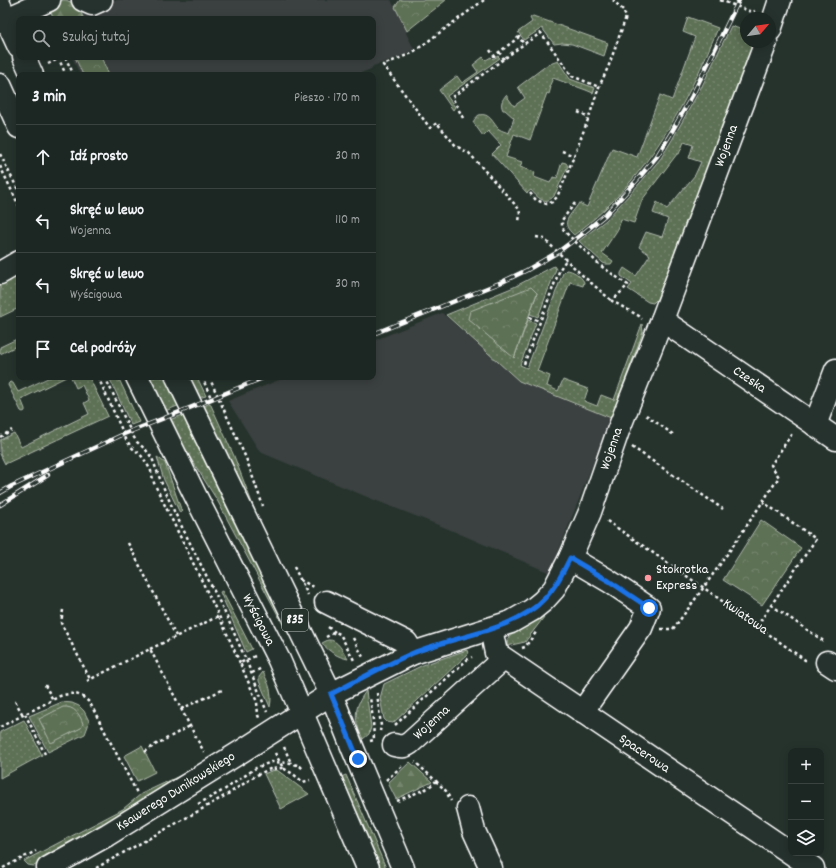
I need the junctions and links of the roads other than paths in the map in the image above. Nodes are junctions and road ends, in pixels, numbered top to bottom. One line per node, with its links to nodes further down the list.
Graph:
1 (49, 0): 6 (street)
2 (83, 0): 3 (street)
3 (100, 0)
4 (780, 0): 5 (street)
5 (776, 12)
6 (2, 16): 7 (street)
7 (16, 42)
8 (764, 48): 15 (street, Wojenna)
9 (25, 60): 10 (street)
10 (31, 72)
11 (0, 85): 12 (street)
12 (16, 120)
13 (16, 264): 14 (street)
14 (0, 273)
15 (653, 321): 19 (street, Czeska); 21 (street, Wojenna)
16 (836, 370): 19 (street)
17 (138, 380): 28 (street, Wyścigowa / 835)
18 (178, 380): 26 (street, 835)
19 (815, 425): 20 (street, Czeska)
20 (836, 439)
21 (570, 558): 23 (street, Wojenna); 27 (street)
22 (316, 595): 24 (street)
23 (491, 629): 24 (street, Wojenna); 25 (street, Spacerowa)
24 (413, 653): 26 (street, Wojenna)
25 (511, 664): 27 (street, Spacerowa); 29 (street, Wojenna)
26 (331, 694): 28 (street, Wojenna); 33 (street, 835)
27 (582, 712): 35 (street, Spacerowa)
28 (302, 713): 31 (street, Ksawerego Dunikowskiego); 32 (street, Wyścigowa / 835)
29 (394, 744)
30 (468, 808): 34 (street)
31 (48, 868)
32 (368, 868)
33 (403, 868)
34 (491, 868)
35 (813, 868)

